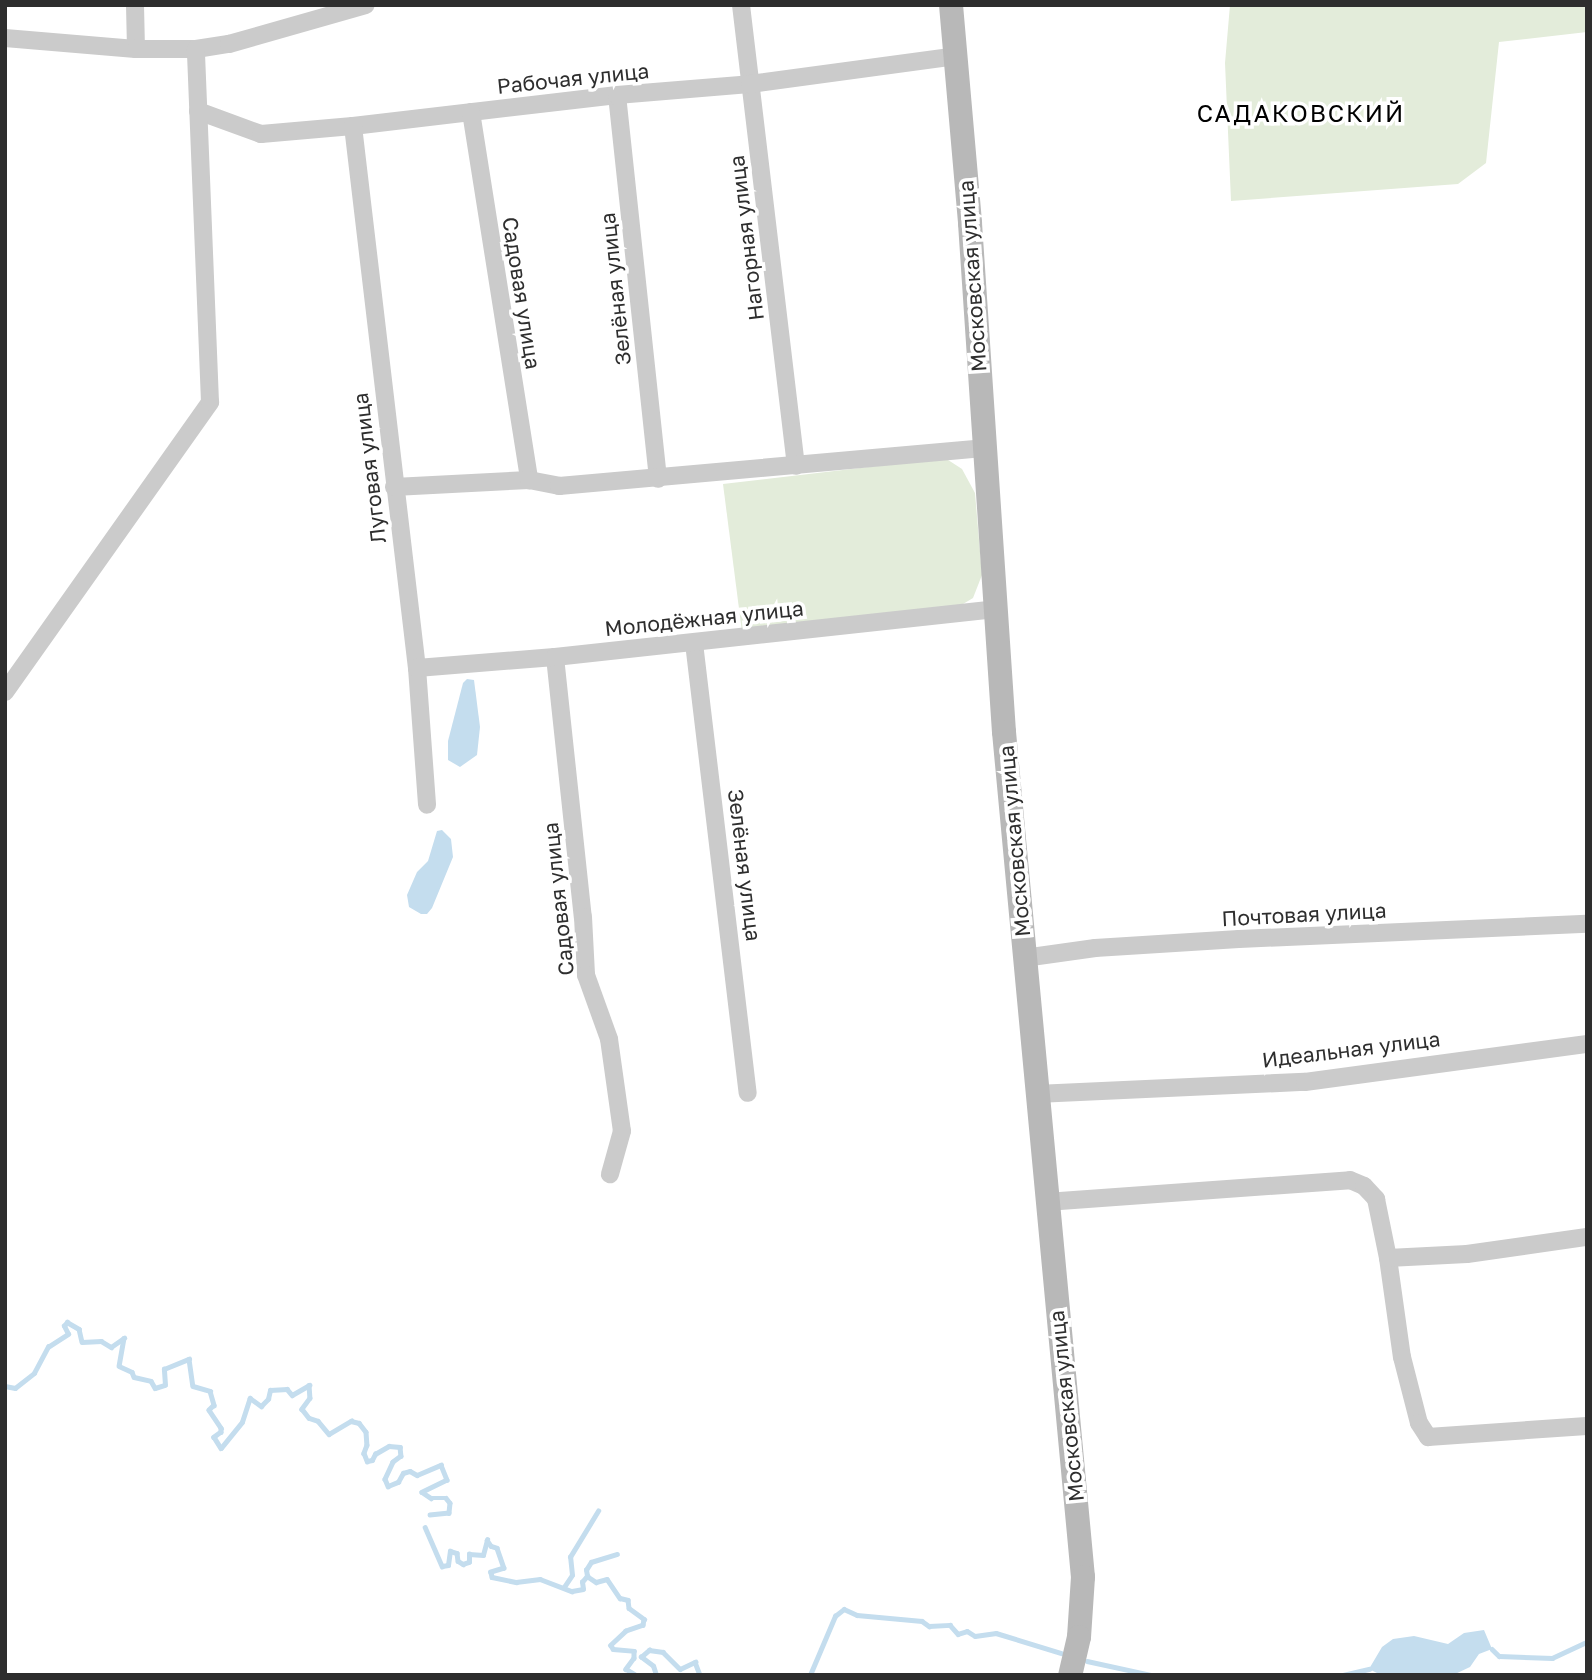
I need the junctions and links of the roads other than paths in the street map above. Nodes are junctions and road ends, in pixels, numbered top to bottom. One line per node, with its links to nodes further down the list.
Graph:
1 (135, 5): 6 (street)
2 (366, 5): 7 (street)
3 (741, 5): 9 (street, Нагорная улица)
4 (951, 5): 8 (main road, Московская улица)
5 (5, 38): 6 (street)
6 (135, 49): 7 (street)
7 (196, 49): 11 (street)
8 (956, 56): 9 (street, Рабочая улица); 14 (main road, Московская улица)
9 (750, 84): 10 (street, Рабочая улица); 15 (street, Нагорная улица)
10 (617, 95): 12 (street, Рабочая улица); 16 (street, Зелёная улица)
11 (198, 111): 13 (street, Рабочая улица); 23 (street)
12 (471, 113): 13 (street, Рабочая улица); 17 (street, Садовая улица)
13 (353, 126): 18 (street, Луговая улица)
14 (983, 448): 15 (street); 19 (main road, Московская улица)
15 (796, 466): 16 (street)
16 (658, 479): 17 (street)
17 (529, 480): 18 (street)
18 (394, 487): 22 (street, Луговая улица)
19 (995, 609): 20 (street, Молодёжная улица); 26 (main road, Московская улица)
20 (694, 643): 21 (street, Молодёжная улица); 28 (street, Зелёная улица)
21 (555, 657): 22 (street, Молодёжная улица); 30 (street, Садовая улица)
22 (417, 668): 24 (street, Луговая улица)
23 (5, 692)
24 (427, 805)
25 (1587, 924): 26 (street, Почтовая улица)
26 (1024, 958): 29 (main road, Московская улица)
27 (1587, 1044): 29 (street, Идеальная улица)
28 (748, 1093)
29 (1036, 1094): 31 (main road, Московская улица)
30 (610, 1174)
31 (1046, 1202): 33 (street); 35 (main road, Московская улица)
32 (1587, 1237): 33 (street)
33 (1388, 1258): 34 (street)
34 (1587, 1426)
35 (1070, 1675)

